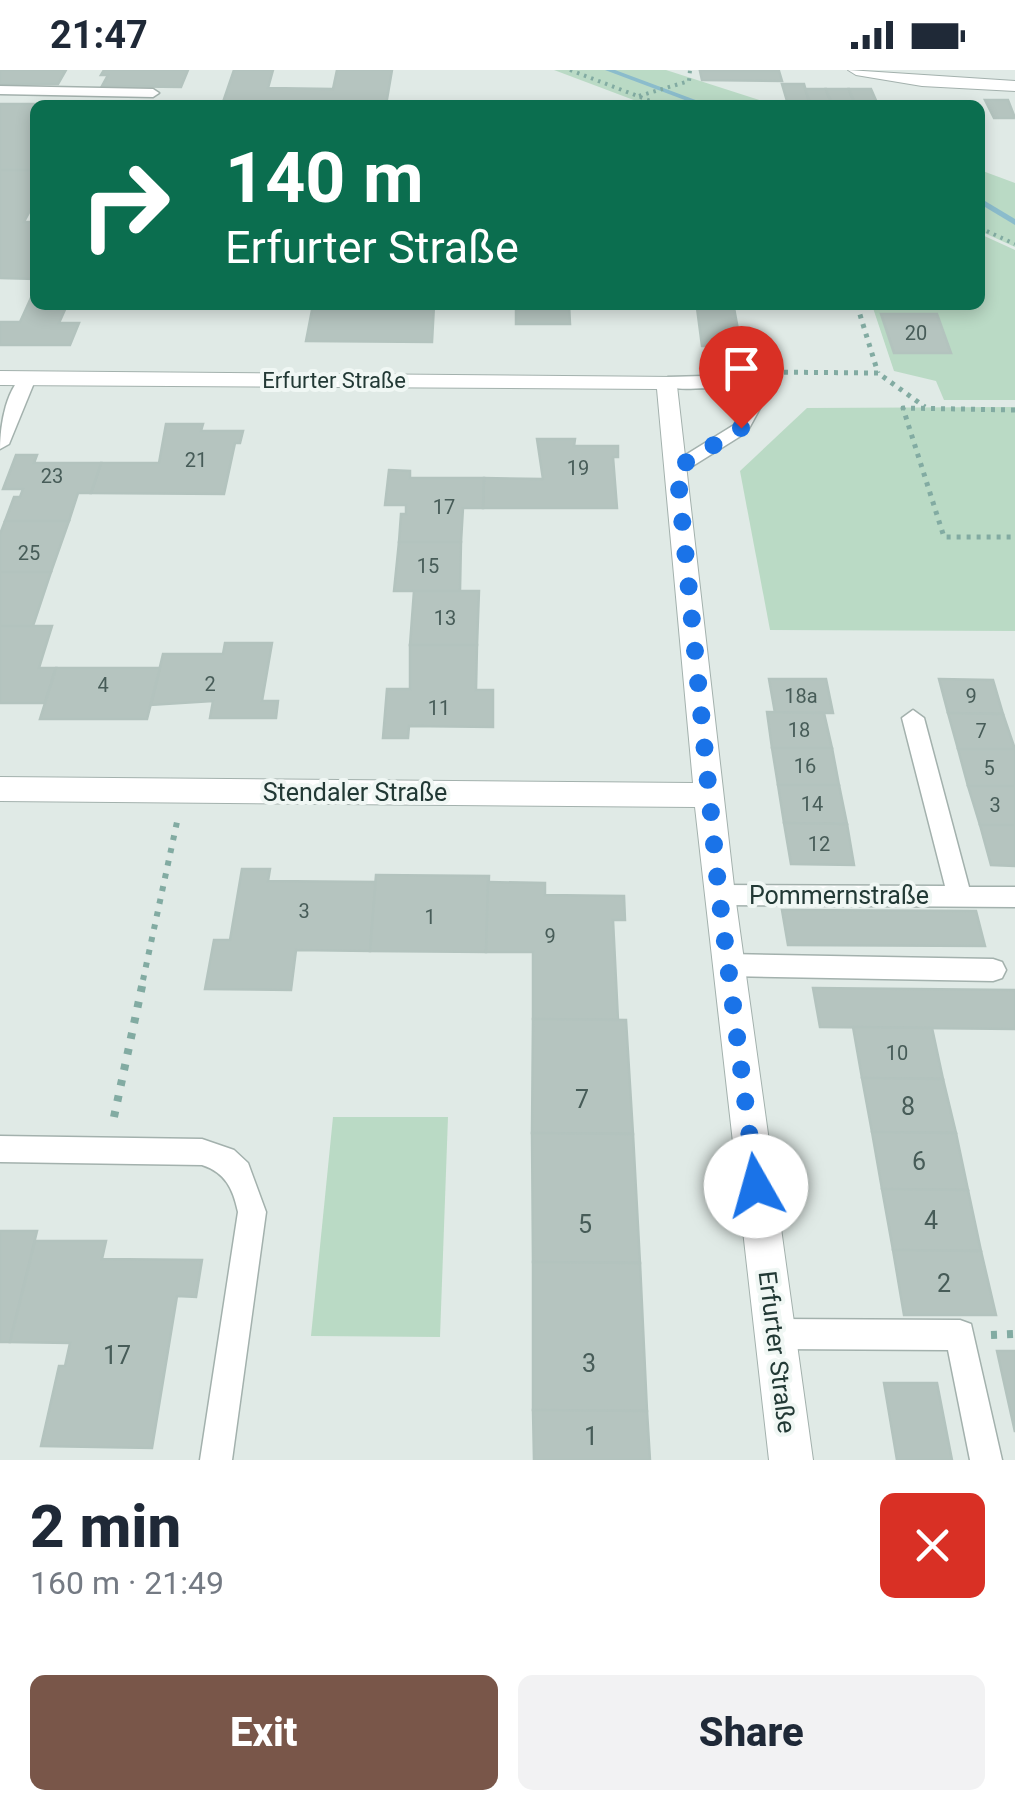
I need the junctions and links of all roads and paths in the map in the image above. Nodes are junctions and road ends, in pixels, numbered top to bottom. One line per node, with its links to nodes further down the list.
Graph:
1 (570, 70): 7 (path)
2 (690, 70): 7 (path)
3 (856, 70): 4 (street)
4 (1015, 86)
5 (0, 90): 6 (lane)
6 (153, 93)
7 (637, 96): 8 (path)
8 (648, 100)
9 (985, 230): 10 (path)
10 (1015, 244)
11 (859, 310): 13 (path)
12 (746, 372): 13 (path)
13 (878, 373): 16 (path)
14 (14, 378): 15 (street, Erfurter Straße); 18 (lane)
15 (668, 382): 19 (street, Erfurter Straße); 19 (lane, Erfurter Straße)
16 (926, 408): 17 (path); 20 (path)
17 (1015, 410)
18 (0, 444)
19 (677, 468): 24 (street, Erfurter Straße)
20 (1015, 538)
21 (913, 718): 26 (lane, Pommernstraße)
22 (0, 790): 23 (street, Stendaler Straße)
23 (183, 791): 24 (street, Stendaler Straße); 31 (path)
24 (710, 795): 25 (street, Erfurter Straße)
25 (719, 895): 26 (lane, Pommernstraße); 28 (street, Erfurter Straße)
26 (960, 895): 27 (lane, Pommernstraße)
27 (1015, 896)
28 (728, 966): 29 (lane); 32 (street, Erfurter Straße)
29 (992, 970)
30 (0, 1149): 31 (lane)
31 (106, 1151): 33 (lane)
32 (774, 1334): 34 (street, Erfurter Straße); 35 (lane)
33 (216, 1460)
34 (790, 1460)
35 (986, 1460)

